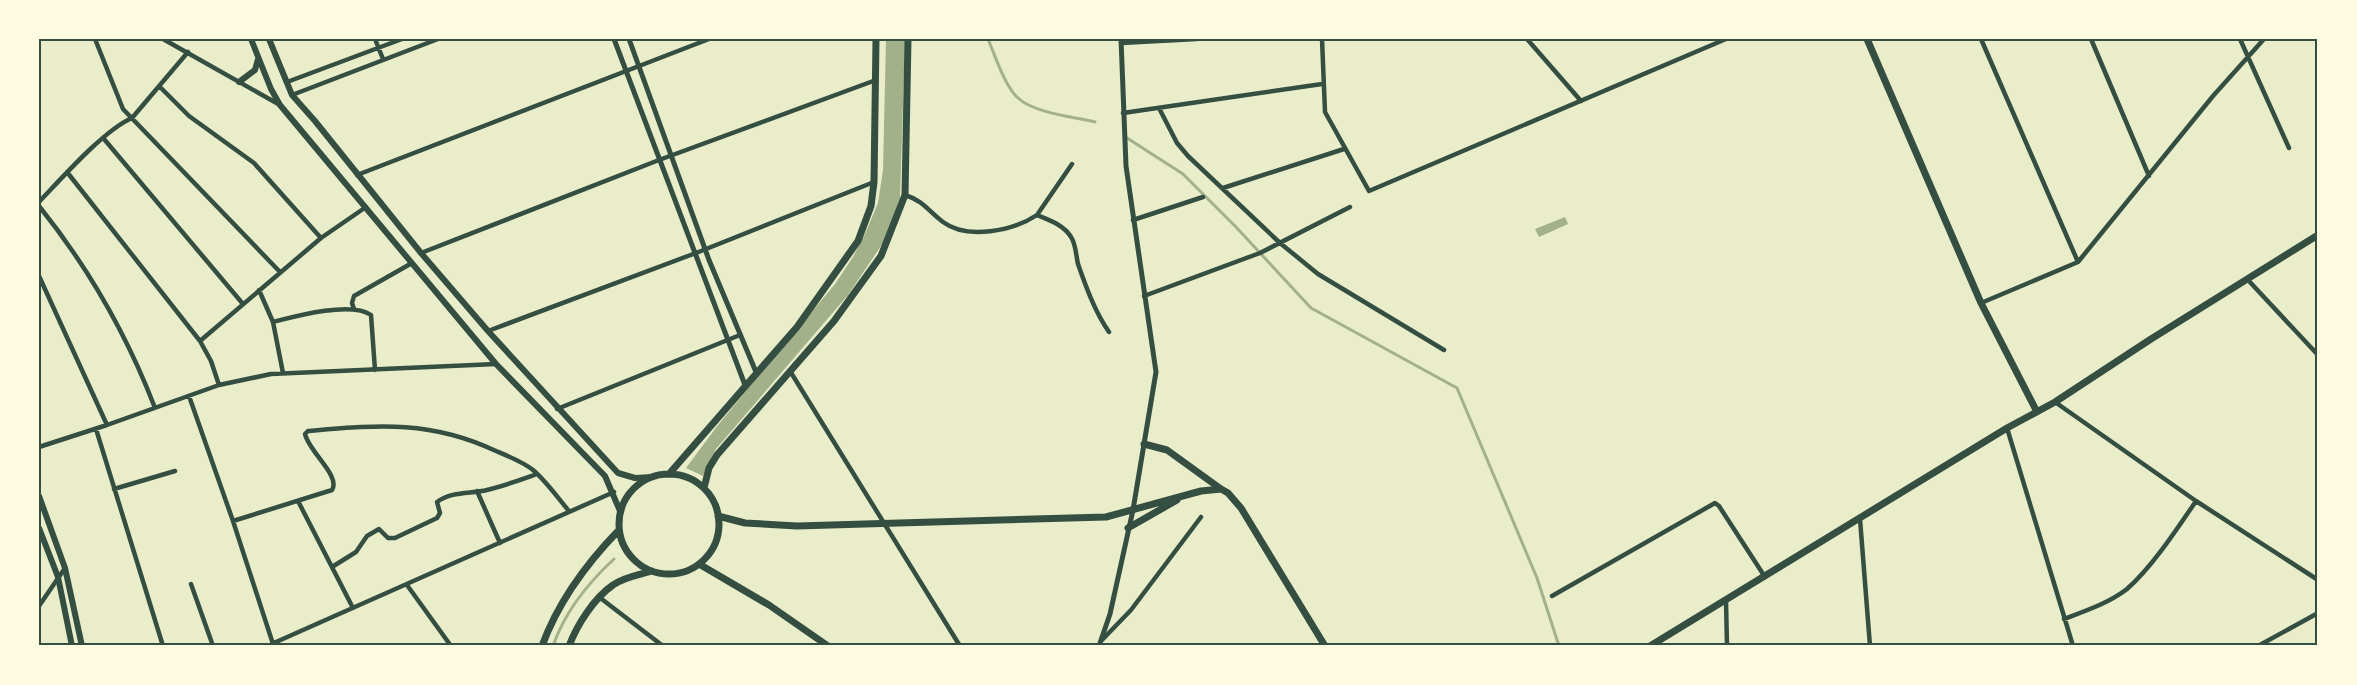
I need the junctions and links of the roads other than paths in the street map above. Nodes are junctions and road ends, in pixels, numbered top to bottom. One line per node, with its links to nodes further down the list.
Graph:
1 (95, 39): 40 (street)
2 (163, 39): 24 (street)
3 (251, 39): 26 (main road)
4 (269, 39): 32 (main road)
5 (375, 39): 23 (street)
6 (402, 39): 23 (street)
7 (438, 39): 27 (street)
8 (614, 39): 29 (street)
9 (629, 39): 28 (street)
10 (709, 39): 28 (street)
11 (876, 39): 30 (main road)
12 (908, 39): 52 (main road)
13 (1197, 39): 22 (street)
14 (1322, 39): 33 (street)
15 (1527, 39): 36 (street)
16 (1726, 39): 36 (street)
17 (1867, 39): 72 (main road)
18 (1981, 39): 65 (street)
19 (2091, 39): 49 (street)
20 (2240, 39): 25 (street)
21 (2264, 39): 25 (street)
22 (1121, 41): 39 (street)
23 (378, 47): 27 (street); 32 (street)
24 (188, 52): 31 (street); 34 (street)
25 (2248, 56): 42 (street); 49 (street)
26 (258, 59): 31 (main road); 37 (main road)
27 (383, 59): 35 (street)
28 (640, 66): 29 (street); 44 (street)
29 (626, 71): 45 (street); 48 (street)
30 (876, 80): 44 (street); 50 (main road)
31 (239, 82): 37 (street)
32 (287, 82): 35 (main road)
33 (1323, 84): 38 (street); 43 (street)
34 (160, 87): 40 (street); 60 (street)
35 (292, 95): 48 (main road)
36 (1581, 101): 43 (street)
37 (280, 105): 55 (main road)
38 (1159, 108): 39 (street); 51 (street)
39 (1123, 113): 58 (street)
40 (132, 118): 41 (street); 67 (street)
41 (104, 139): 47 (street); 73 (street)
42 (2289, 148)
43 (1344, 149): 51 (street)
44 (672, 156): 45 (street); 62 (street)
45 (659, 160): 63 (street); 64 (street)
46 (1072, 164): 57 (street)
47 (67, 172): 54 (street); 80 (street)
48 (357, 175): 63 (main road)
49 (2149, 176): 65 (street)
50 (874, 182): 62 (street); 86 (main road)
51 (1223, 188): 61 (street)
52 (905, 195): 57 (street); 85 (main road)
53 (1203, 197): 58 (street)
54 (39, 204): 92 (street)
55 (366, 207): 60 (street); 66 (main road)
56 (1350, 207): 61 (street)
57 (1036, 215): 77 (street)
58 (1133, 220): 71 (street)
59 (2318, 235): 69 (main road)
60 (321, 238): 67 (street)
61 (1280, 243): 71 (street); 81 (street)
62 (706, 249): 64 (street); 78 (street)
63 (421, 253): 76 (main road)
64 (696, 253): 76 (street); 79 (street)
65 (2078, 262): 72 (street)
66 (412, 263): 74 (street); 83 (main road)
67 (280, 272): 70 (street)
68 (39, 276): 95 (street)
69 (2248, 280): 82 (street); 91 (main road)
70 (259, 290): 73 (street); 75 (street)
71 (1144, 296): 98 (street)
72 (1981, 303): 94 (main road)
73 (243, 304): 80 (street)
74 (354, 309): 75 (street); 84 (street)
75 (273, 322): 87 (street)
76 (488, 331): 93 (main road)
77 (1109, 332)
78 (740, 336): 79 (street); 86 (street)
79 (728, 340): 89 (street); 93 (street)
80 (200, 341): 88 (street)
81 (1444, 351)
82 (2318, 355)
83 (496, 364): 84 (street); 108 (main road)
84 (375, 370): 87 (street)
85 (790, 371): 104 (main road); 120 (street)
86 (756, 372): 89 (main road)
87 (283, 373): 88 (street)
88 (219, 385): 90 (street)
89 (745, 385): 102 (main road)
90 (189, 396): 92 (street); 119 (street)
91 (2055, 402): 94 (main road); 112 (street)
92 (155, 408): 95 (street)
93 (557, 409): 103 (main road)
94 (2037, 412): 96 (main road)
95 (107, 425): 97 (street)
96 (2007, 428): 118 (main road); 140 (street)
97 (96, 429): 99 (street); 105 (street)
98 (1144, 444): 106 (main road); 113 (street)
99 (39, 447)
100 (175, 471): 105 (street)
101 (537, 474): 107 (street); 111 (street); 114 (street)
102 (669, 474): 103 (main road); 104 (main road)
103 (652, 477): 115 (main road)
104 (704, 488): 116 (main road)
105 (114, 489): 145 (street)
106 (1221, 489): 110 (main road); 153 (main road)
107 (477, 491): 124 (street); 126 (street)
108 (614, 492): 114 (street); 115 (main road)
109 (39, 496): 127 (main road)
110 (1184, 496): 113 (main road); 122 (main road)
111 (298, 501): 119 (street); 126 (street)
112 (2196, 501): 131 (street); 140 (street)
113 (1132, 510): 120 (main road); 122 (street)
114 (569, 511): 124 (street)
115 (620, 511): 123 (main road)
116 (718, 516): 120 (main road); 125 (main road)
117 (1202, 517): 141 (street)
118 (1860, 519): 130 (main road); 156 (street)
119 (233, 521): 142 (street)
120 (885, 523): 152 (street)
121 (39, 528): 129 (main road)
122 (1128, 528): 141 (street)
123 (619, 530): 128 (main road); 148 (main road)
124 (500, 543): 133 (street)
125 (699, 564): 128 (main road); 151 (main road)
126 (332, 567): 138 (street)
127 (65, 568): 129 (street); 144 (main road)
128 (652, 572): 135 (main road)
129 (58, 577): 137 (street); 143 (main road)
130 (1765, 577): 134 (street); 136 (main road)
131 (2318, 580)
132 (191, 584): 146 (street)
133 (407, 585): 138 (street); 147 (street)
134 (1552, 596)
135 (599, 597): 149 (main road); 150 (street)
136 (1726, 601): 154 (main road); 155 (street)
137 (39, 606)
138 (354, 608): 142 (street)
139 (2318, 613): 158 (street)
140 (2064, 619): 157 (street)
141 (1100, 643)
142 (270, 645)
143 (72, 646)
144 (82, 646)
145 (164, 646)
146 (213, 646)
147 (451, 646)
148 (542, 646)
149 (570, 646)
150 (663, 646)
151 (828, 646)
152 (960, 646)
153 (1325, 646)
154 (1650, 646)
155 (1727, 646)
156 (1870, 646)
157 (2073, 646)
158 (2258, 646)

